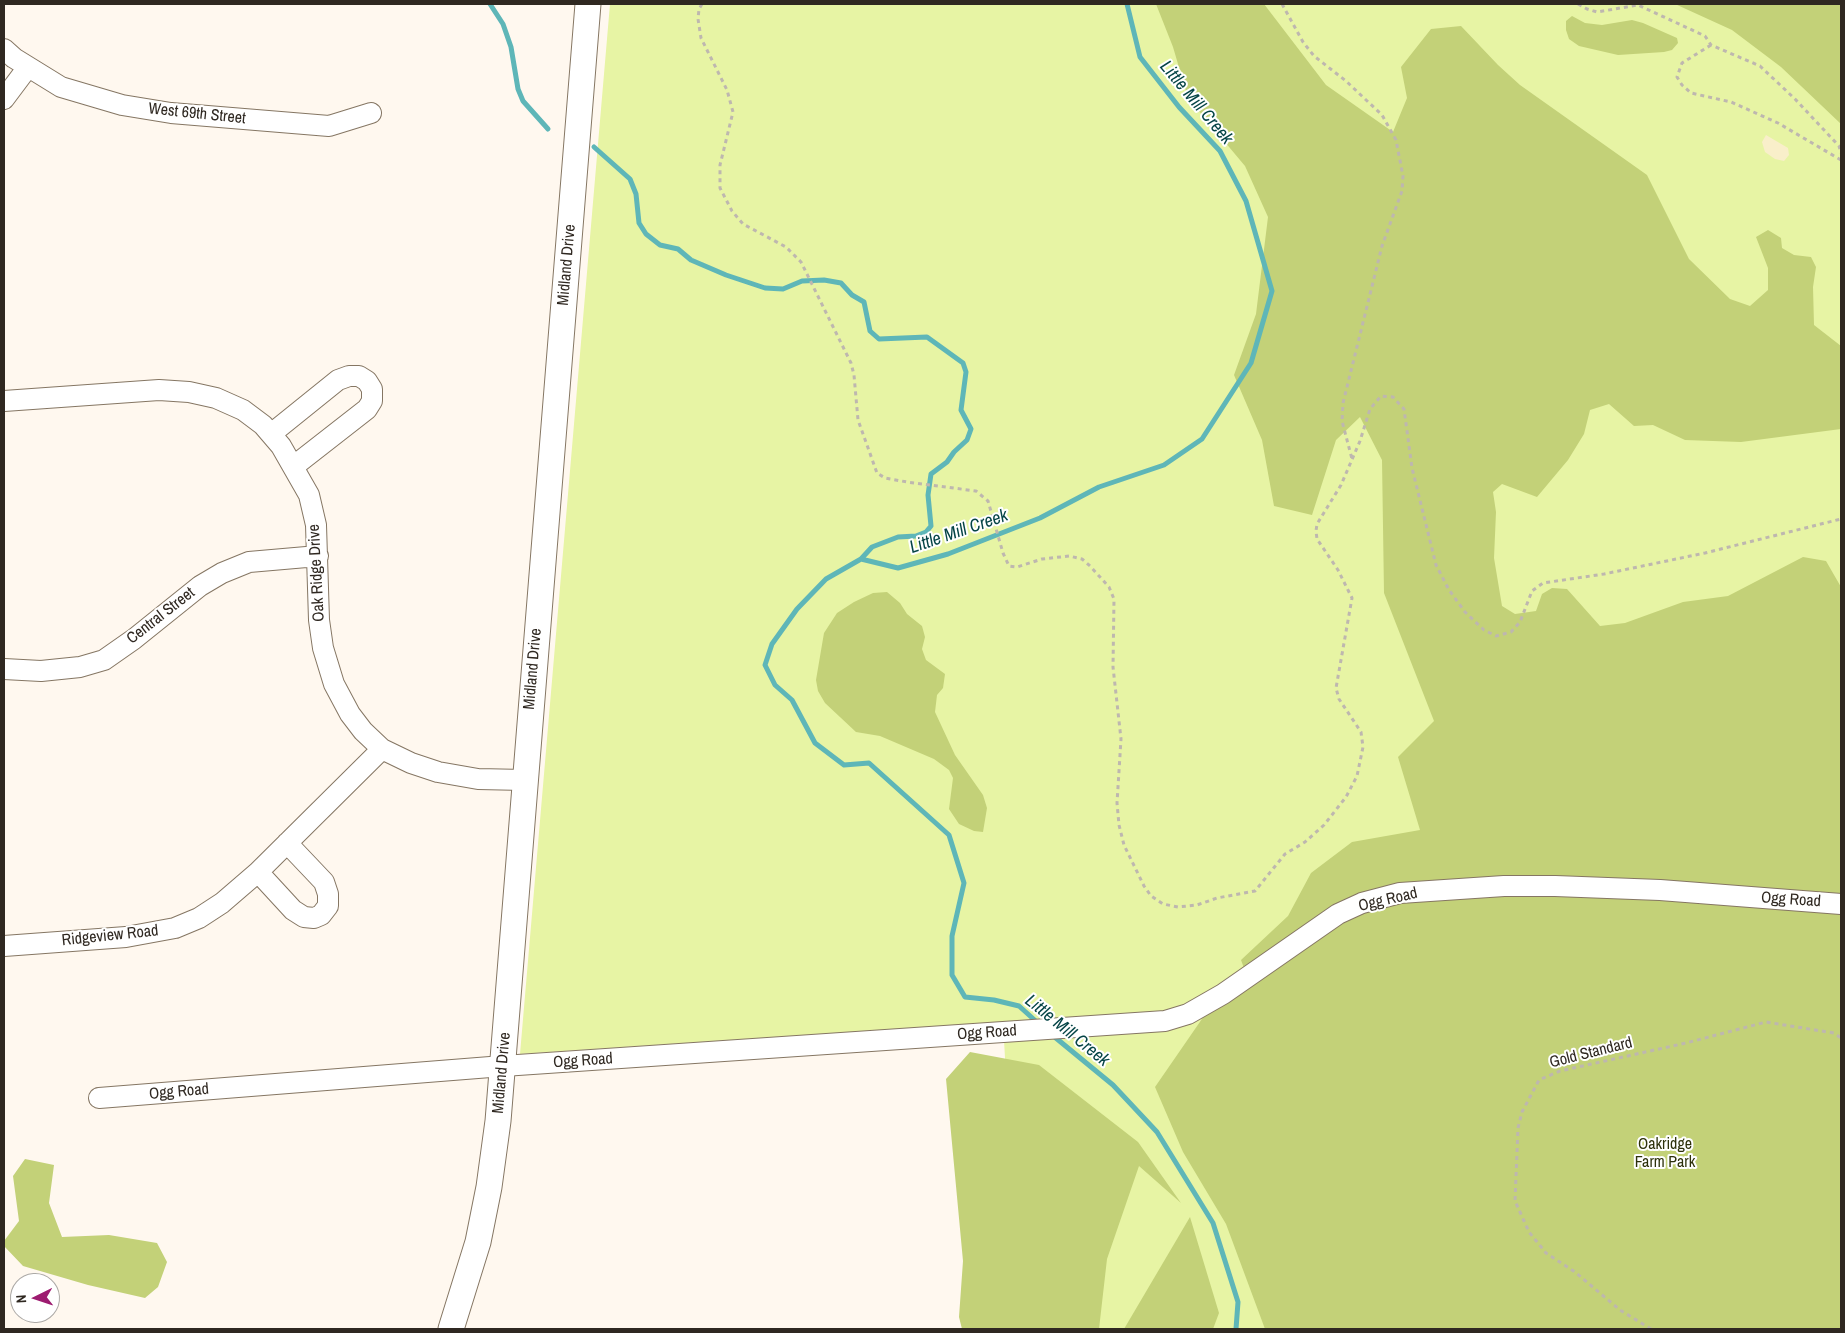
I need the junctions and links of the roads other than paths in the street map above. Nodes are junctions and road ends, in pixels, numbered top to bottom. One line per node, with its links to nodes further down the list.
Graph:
1 (588, 4): 12 (main road, Midland Drive)
2 (4, 49): 3 (street, West 69th Street)
3 (28, 67): 4 (street); 5 (street, West 69th Street)
4 (4, 99)
5 (372, 114)
6 (4, 401): 7 (street, Oak Ridge Drive)
7 (271, 434): 8 (street, Oak Ridge Drive); 8 (street)
8 (294, 466): 9 (street, Oak Ridge Drive)
9 (318, 556): 10 (street, Central Street); 11 (street, Oak Ridge Drive)
10 (4, 669)
11 (382, 749): 12 (street, Oak Ridge Drive); 13 (street, Ridgeview Road)
12 (524, 780): 17 (main road, Midland Drive)
13 (287, 843): 14 (street, Ridgeview Road); 14 (street)
14 (258, 872): 16 (street, Ridgeview Road)
15 (1841, 904): 17 (street, Ogg Road)
16 (4, 946)
17 (503, 1066): 18 (street, Ogg Road); 19 (main road, Midland Drive)
18 (99, 1098)
19 (451, 1329)

